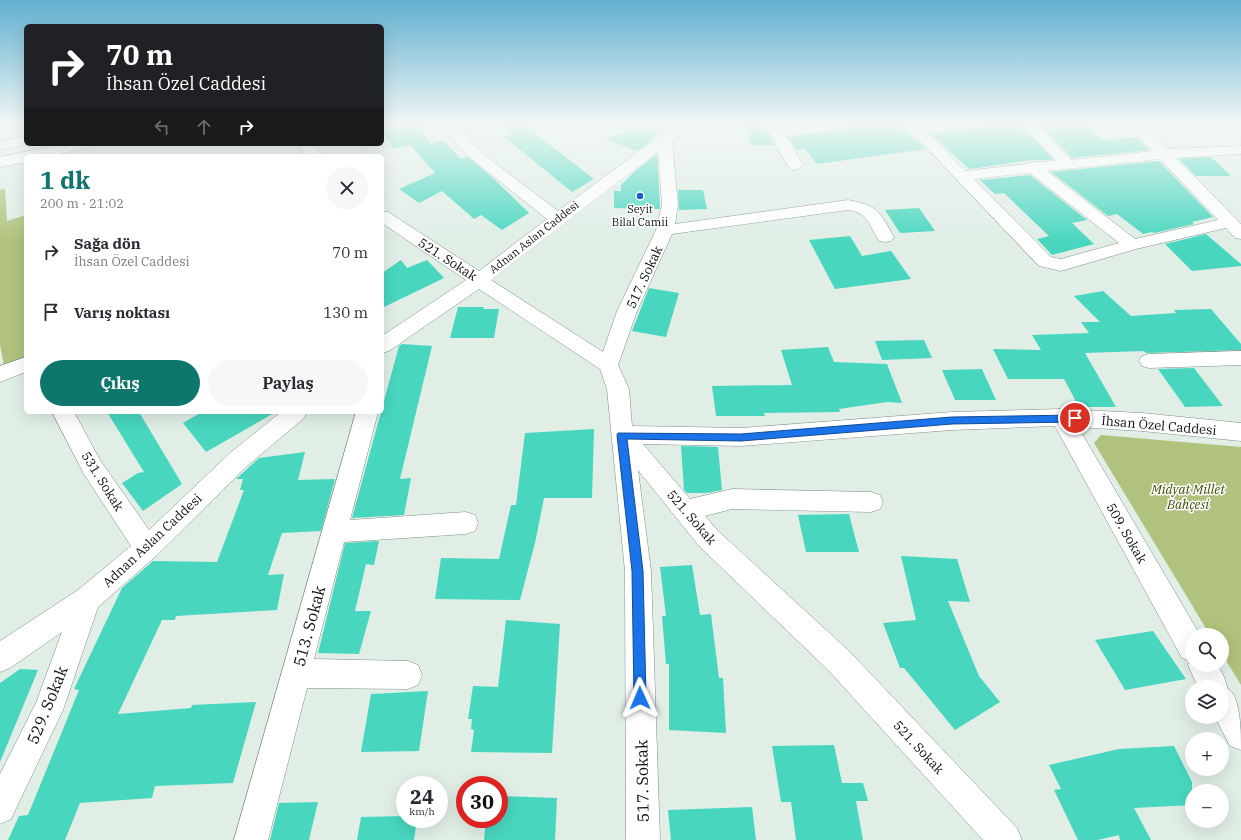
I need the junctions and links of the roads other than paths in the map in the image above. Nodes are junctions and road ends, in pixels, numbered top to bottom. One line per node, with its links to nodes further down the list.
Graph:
1 (487, 164): 9 (street)
2 (631, 164): 9 (street, Adnan Aslan Caddesi)
3 (667, 164): 12 (street, 517. Sokak)
4 (950, 164): 8 (street)
5 (1065, 164): 7 (street)
6 (1174, 164): 11 (street)
7 (1032, 167): 8 (street); 15 (street)
8 (962, 176): 15 (street)
9 (558, 219): 16 (street, Adnan Aslan Caddesi)
10 (385, 222): 16 (street, 521. Sokak)
11 (1229, 222): 13 (street); 15 (street)
12 (666, 230): 14 (street); 21 (street, 517. Sokak)
13 (1241, 234)
14 (885, 237)
15 (1132, 245)
16 (479, 280): 17 (street, Adnan Aslan Caddesi); 21 (street, 521. Sokak)
17 (384, 349)
18 (1241, 358): 19 (street)
19 (1148, 361)
20 (24, 365): 22 (street)
21 (608, 365): 28 (street)
22 (0, 374)
23 (64, 414): 33 (street, 531. Sokak)
24 (294, 414): 33 (street, Adnan Aslan Caddesi)
25 (366, 414): 32 (street, 513. Sokak)
26 (1061, 418): 27 (street, İhsan Özel Caddesi); 28 (street, İhsan Özel Caddesi); 35 (street, 509. Sokak)
27 (1241, 432)
28 (622, 435): 30 (street, 521. Sokak); 43 (street, 517. Sokak)
29 (871, 502): 30 (street)
30 (686, 511): 44 (street, 521. Sokak)
31 (466, 523): 32 (street)
32 (334, 532): 37 (street, 513. Sokak)
33 (147, 548): 34 (street, Adnan Aslan Caddesi)
34 (87, 599): 36 (street, Adnan Aslan Caddesi); 41 (street, 529. Sokak)
35 (1185, 636)
36 (0, 658)
37 (296, 673): 38 (street); 42 (street, 513. Sokak)
38 (408, 675)
39 (1229, 713): 40 (street)
40 (1241, 734)
41 (0, 808)
42 (251, 840)
43 (643, 840)
44 (1005, 840)

